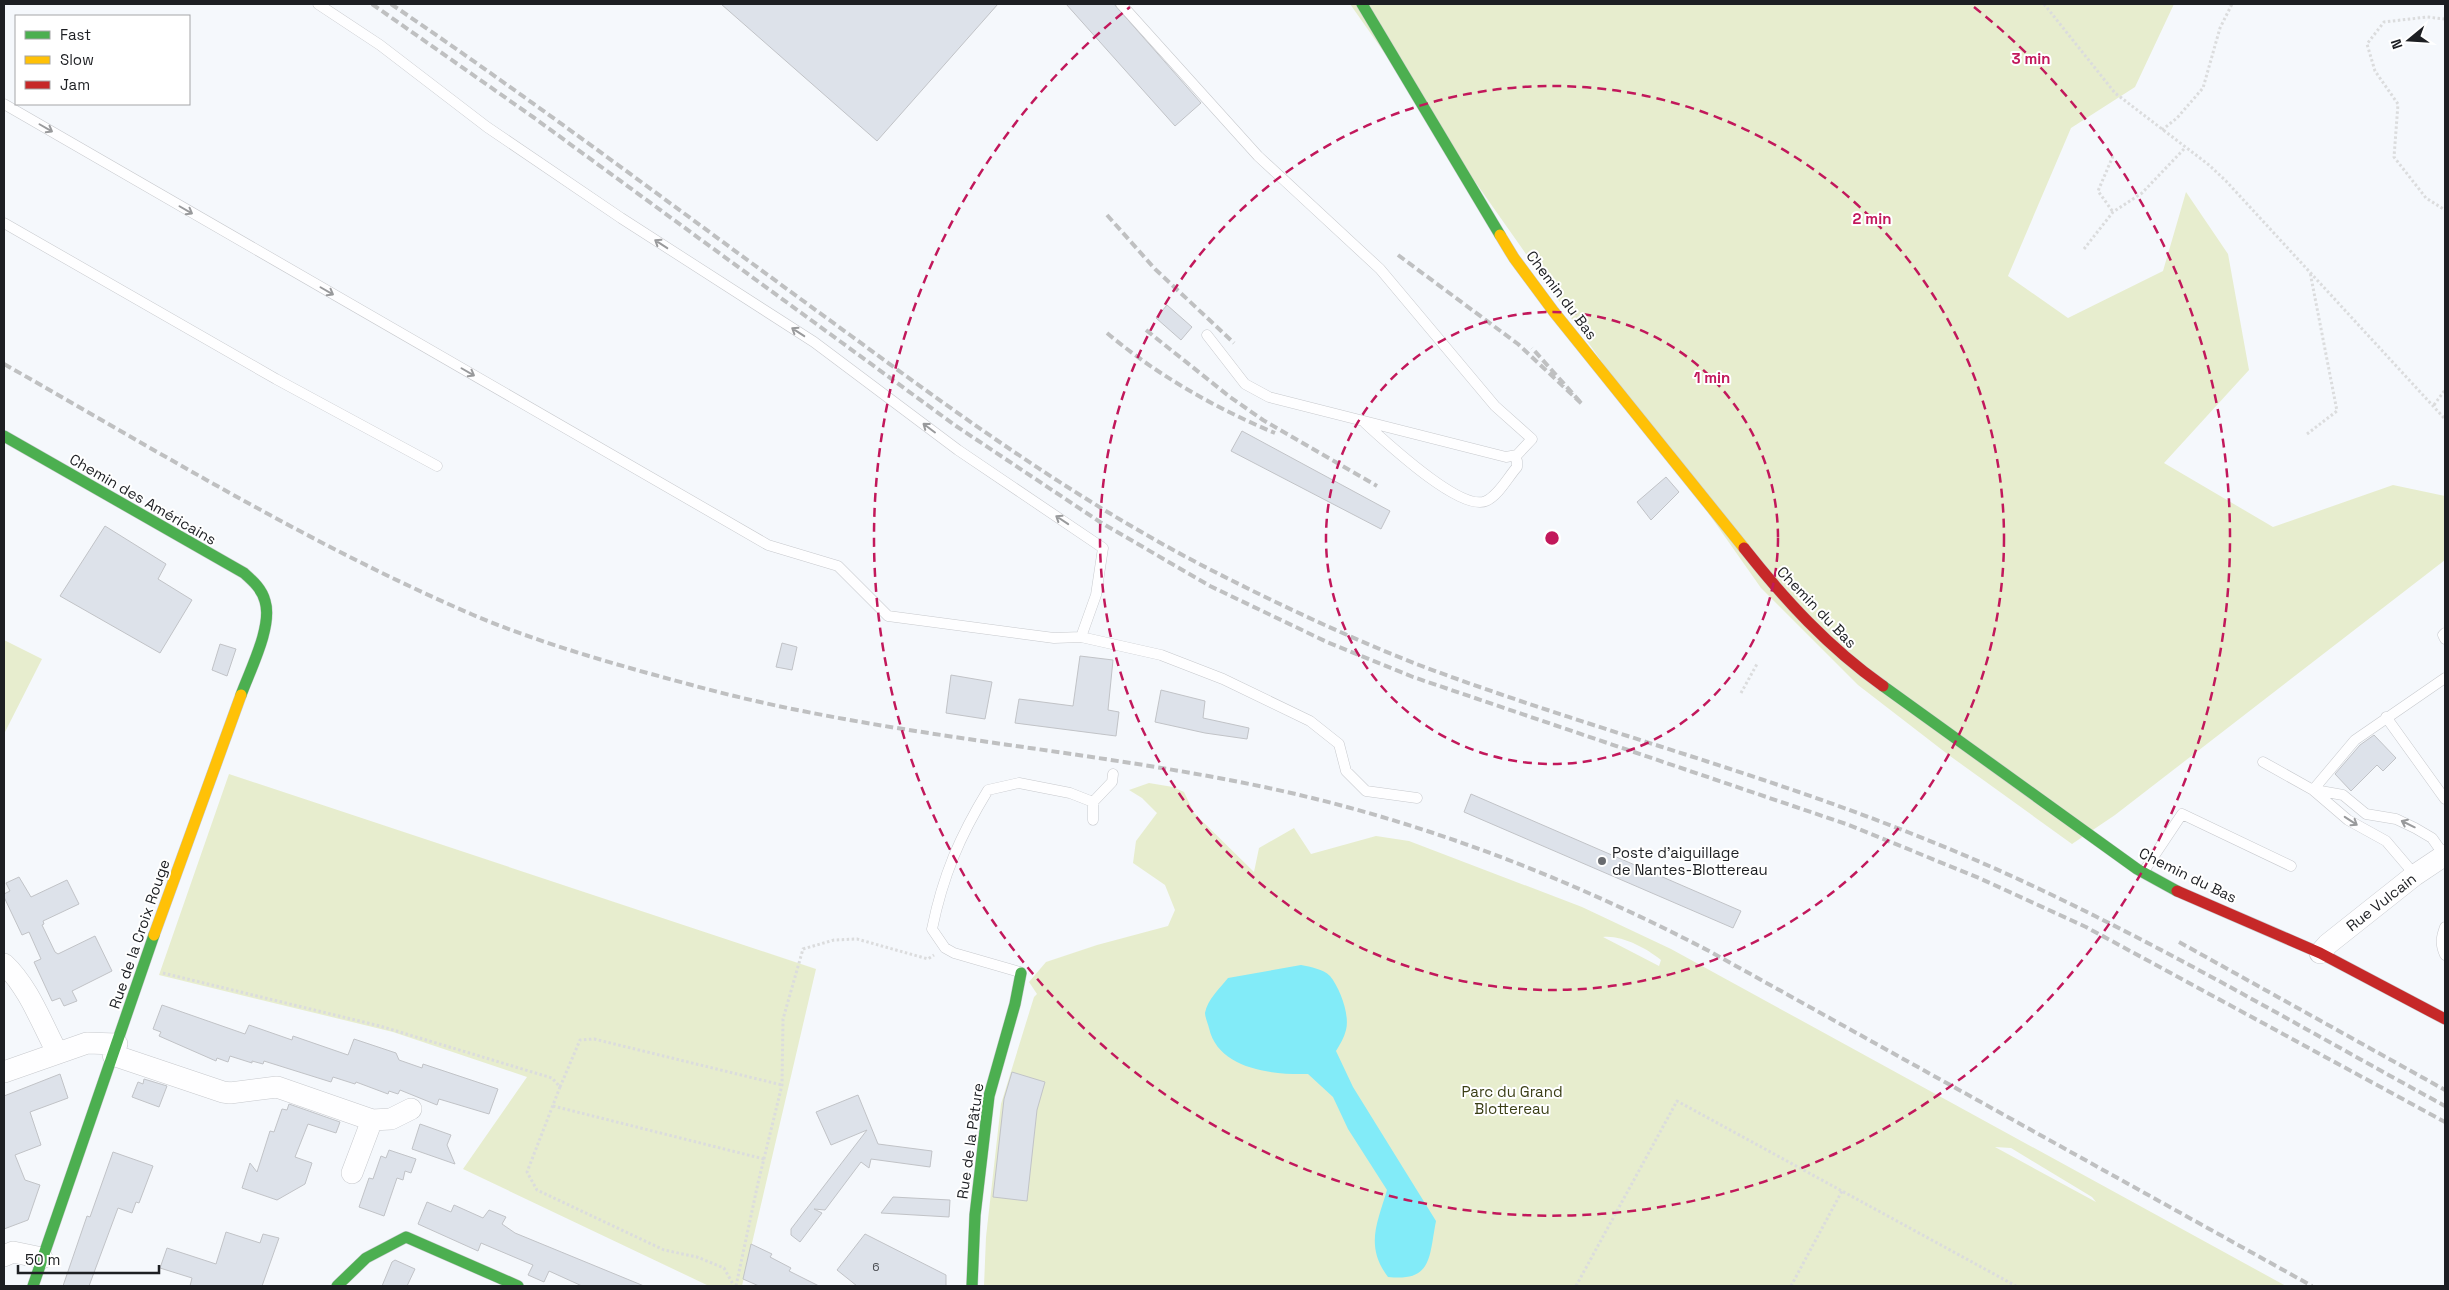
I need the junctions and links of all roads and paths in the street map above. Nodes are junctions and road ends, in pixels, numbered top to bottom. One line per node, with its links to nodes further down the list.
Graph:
1 (318, 4): 27 (lane, one-way to 1)
2 (1121, 4): 23 (lane)
3 (1362, 4): 42 (street, Chemin du Bas)
4 (2044, 4): 8 (path)
5 (2232, 4): 8 (path)
6 (2445, 19): 11 (path)
7 (4, 104): 27 (lane, one-way to 27)
8 (2162, 130): 9 (path)
9 (2185, 148): 12 (path); 15 (path)
10 (2113, 156): 12 (path)
11 (2445, 210)
12 (2113, 212): 14 (path)
13 (4, 224): 24 (lane)
14 (2084, 249)
15 (2310, 272): 18 (path); 21 (path)
16 (1207, 335): 20 (lane)
17 (2445, 390): 18 (path)
18 (2434, 405): 19 (path)
19 (2445, 419)
20 (1364, 421): 23 (lane); 23 (lane)
21 (2306, 434)
22 (4, 436): 25 (street, Chemin des Américains)
23 (1514, 456)
24 (437, 466)
25 (264, 593): 49 (street, Rue de la Croix Rouge)
26 (2445, 633): 28 (lane)
27 (1081, 637): 36 (lane)
28 (2445, 639)
29 (1757, 664): 31 (path)
30 (2445, 678): 32 (lane)
31 (1741, 693)
32 (2386, 717): 35 (lane); 37 (lane)
33 (2263, 762): 35 (lane)
34 (1113, 774): 38 (lane)
35 (2314, 790): 40 (lane, one-way to 35); 43 (lane, one-way to 43)
36 (1417, 798)
37 (2445, 799)
38 (1092, 802): 39 (lane); 45 (lane)
39 (1093, 820)
40 (2445, 855): 43 (street, Rue Vulcain)
41 (2291, 866): 42 (lane)
42 (2143, 872): 46 (street, Chemin du Bas)
43 (2415, 875): 46 (street, Rue Vulcain)
44 (2445, 927): 47 (lane)
45 (945, 948): 50 (lane); 55 (path)
46 (2320, 953): 51 (street, Chemin du Bas)
47 (2445, 955)
48 (4, 964): 53 (street)
49 (141, 966): 52 (street, Rue de la Croix Rouge); 56 (path)
50 (1021, 973): 69 (street, Rue de la Pâture)
51 (2445, 1019)
52 (115, 1049): 53 (street); 59 (street); 64 (street, Rue de la Croix Rouge)
53 (57, 1052): 54 (street)
54 (4, 1072)
55 (782, 1085): 56 (path); 60 (path)
56 (560, 1087): 57 (path)
57 (553, 1106): 60 (path); 68 (path)
58 (411, 1109): 59 (street)
59 (372, 1120): 61 (street)
60 (764, 1159): 68 (path)
61 (352, 1173)
62 (1842, 1191): 70 (path); 71 (path); 72 (path)
63 (4, 1256): 64 (street)
64 (42, 1258): 65 (street, Rue de la Croix Rouge)
65 (33, 1286)
66 (337, 1286): 67 (street)
67 (518, 1286)
68 (735, 1286)
69 (972, 1286)
70 (1576, 1286)
71 (1791, 1286)
72 (2016, 1286)

